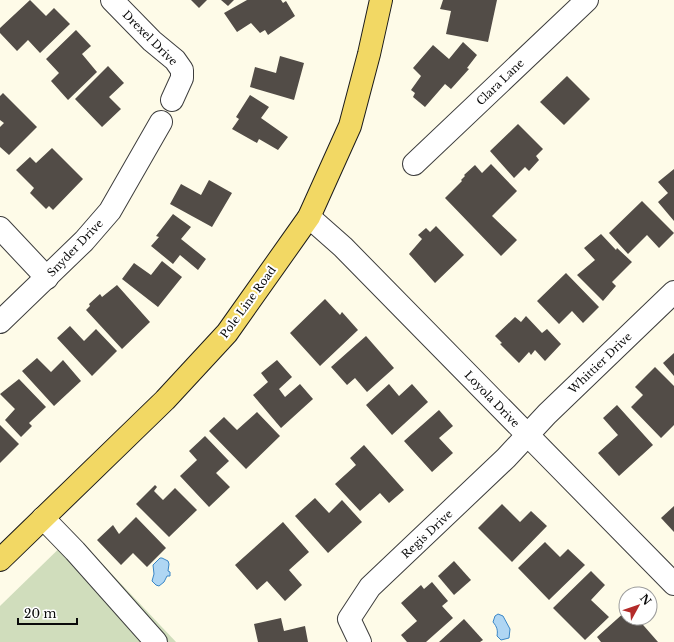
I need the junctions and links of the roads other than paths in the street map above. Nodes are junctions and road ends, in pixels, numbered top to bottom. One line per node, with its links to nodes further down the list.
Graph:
1 (112, 0): 4 (street, Drexel Drive)
2 (381, 0): 7 (main road, Pole Line Road)
3 (587, 0): 6 (street, Clara Lane)
4 (172, 100)
5 (161, 122): 9 (street, Snyder Drive)
6 (414, 164)
7 (309, 217): 12 (street, Loyola Drive); 13 (main road, Pole Line Road)
8 (0, 228): 9 (street)
9 (47, 278): 11 (street, Snyder Drive)
10 (674, 292): 12 (street, Whittier Drive)
11 (0, 322)
12 (527, 435): 15 (street, Loyola Drive); 17 (street, Regis Drive)
13 (43, 518): 14 (main road, Pole Line Road); 16 (street)
14 (0, 560)
15 (674, 584)
16 (156, 642)
17 (360, 642)

